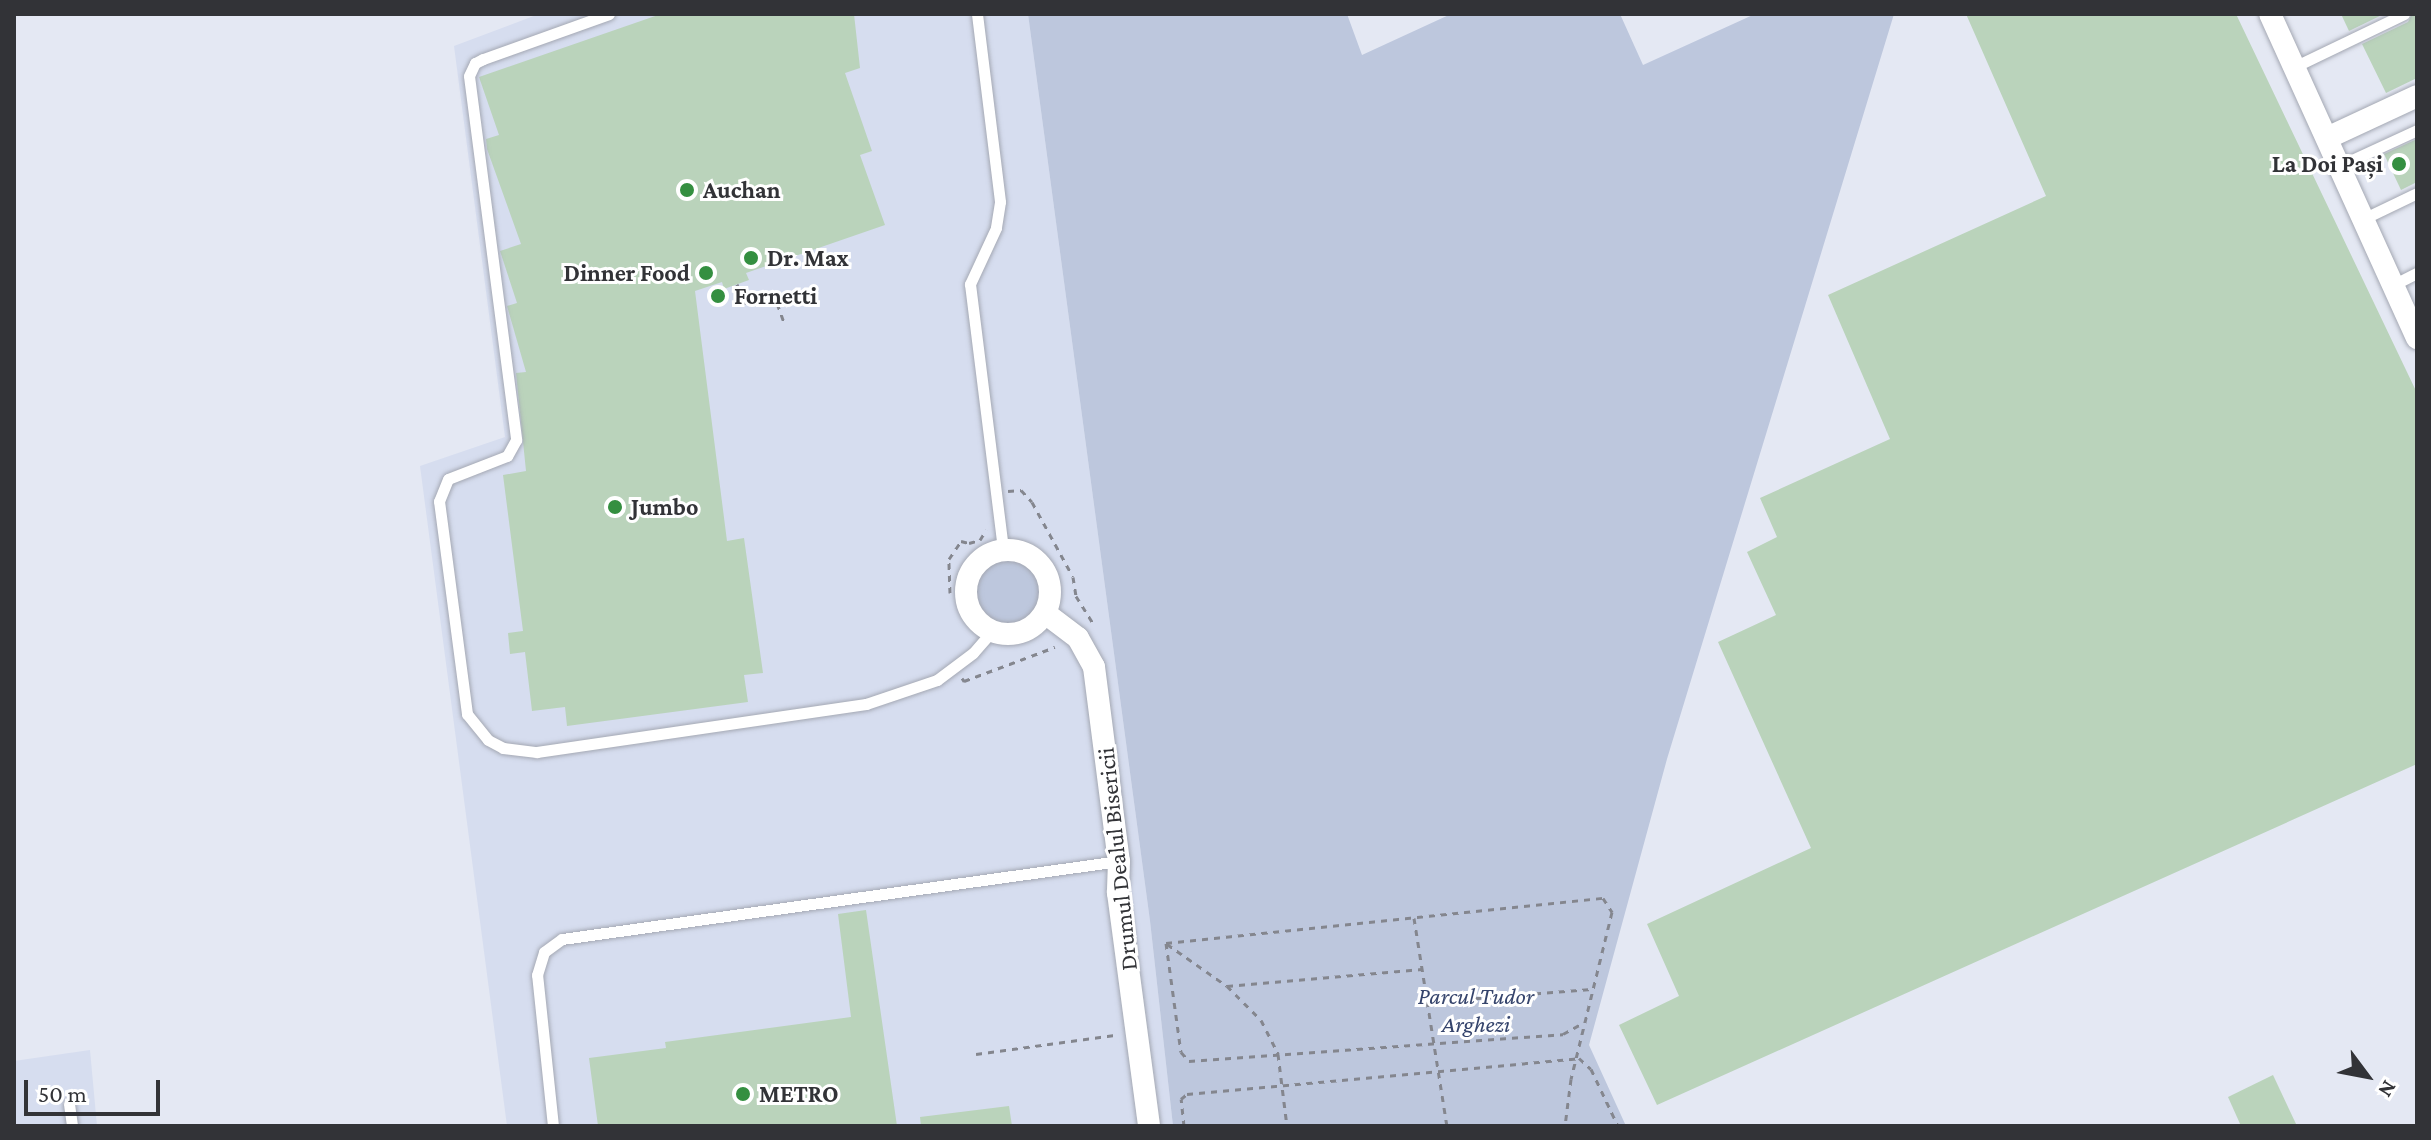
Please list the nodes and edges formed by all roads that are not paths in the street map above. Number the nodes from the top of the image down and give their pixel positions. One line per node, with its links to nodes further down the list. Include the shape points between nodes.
1 (609, 14): 17 (lane, via 483,59 469,76 516,440 507,456 448,479 439,501 467,714 482,734 503,748 537,752 866,704 928,685 955,668)
2 (977, 14): 15 (lane, via 1000,202 996,228 970,284)
3 (2270, 14): 5 (street)
4 (2404, 14): 5 (lane)
5 (2294, 67): 8 (street)
6 (2417, 96): 8 (street)
7 (2417, 130): 9 (lane)
8 (2327, 138): 9 (street)
9 (2339, 166): 11 (street)
10 (2417, 193): 11 (lane)
11 (2363, 219): 13 (street)
12 (2417, 273): 13 (lane)
13 (2393, 285): 14 (street)
14 (2417, 338)
15 (1003, 549): 16 (street, via 1026,553 1044,568 1051,590); 17 (street, via 981,559 966,583 972,615)
16 (1045, 613): 17 (street, via 1027,630); 18 (street, Drumul Dealul Bisericii, via 1078,638 1094,667)
17 (992, 631)
18 (1119, 861): 21 (lane, via 562,939 544,952 537,975); 22 (street, Drumul Dealul Bisericii, via 1118,893)
19 (69, 1104): 20 (lane)
20 (72, 1126)
21 (553, 1126)
22 (1149, 1126)

